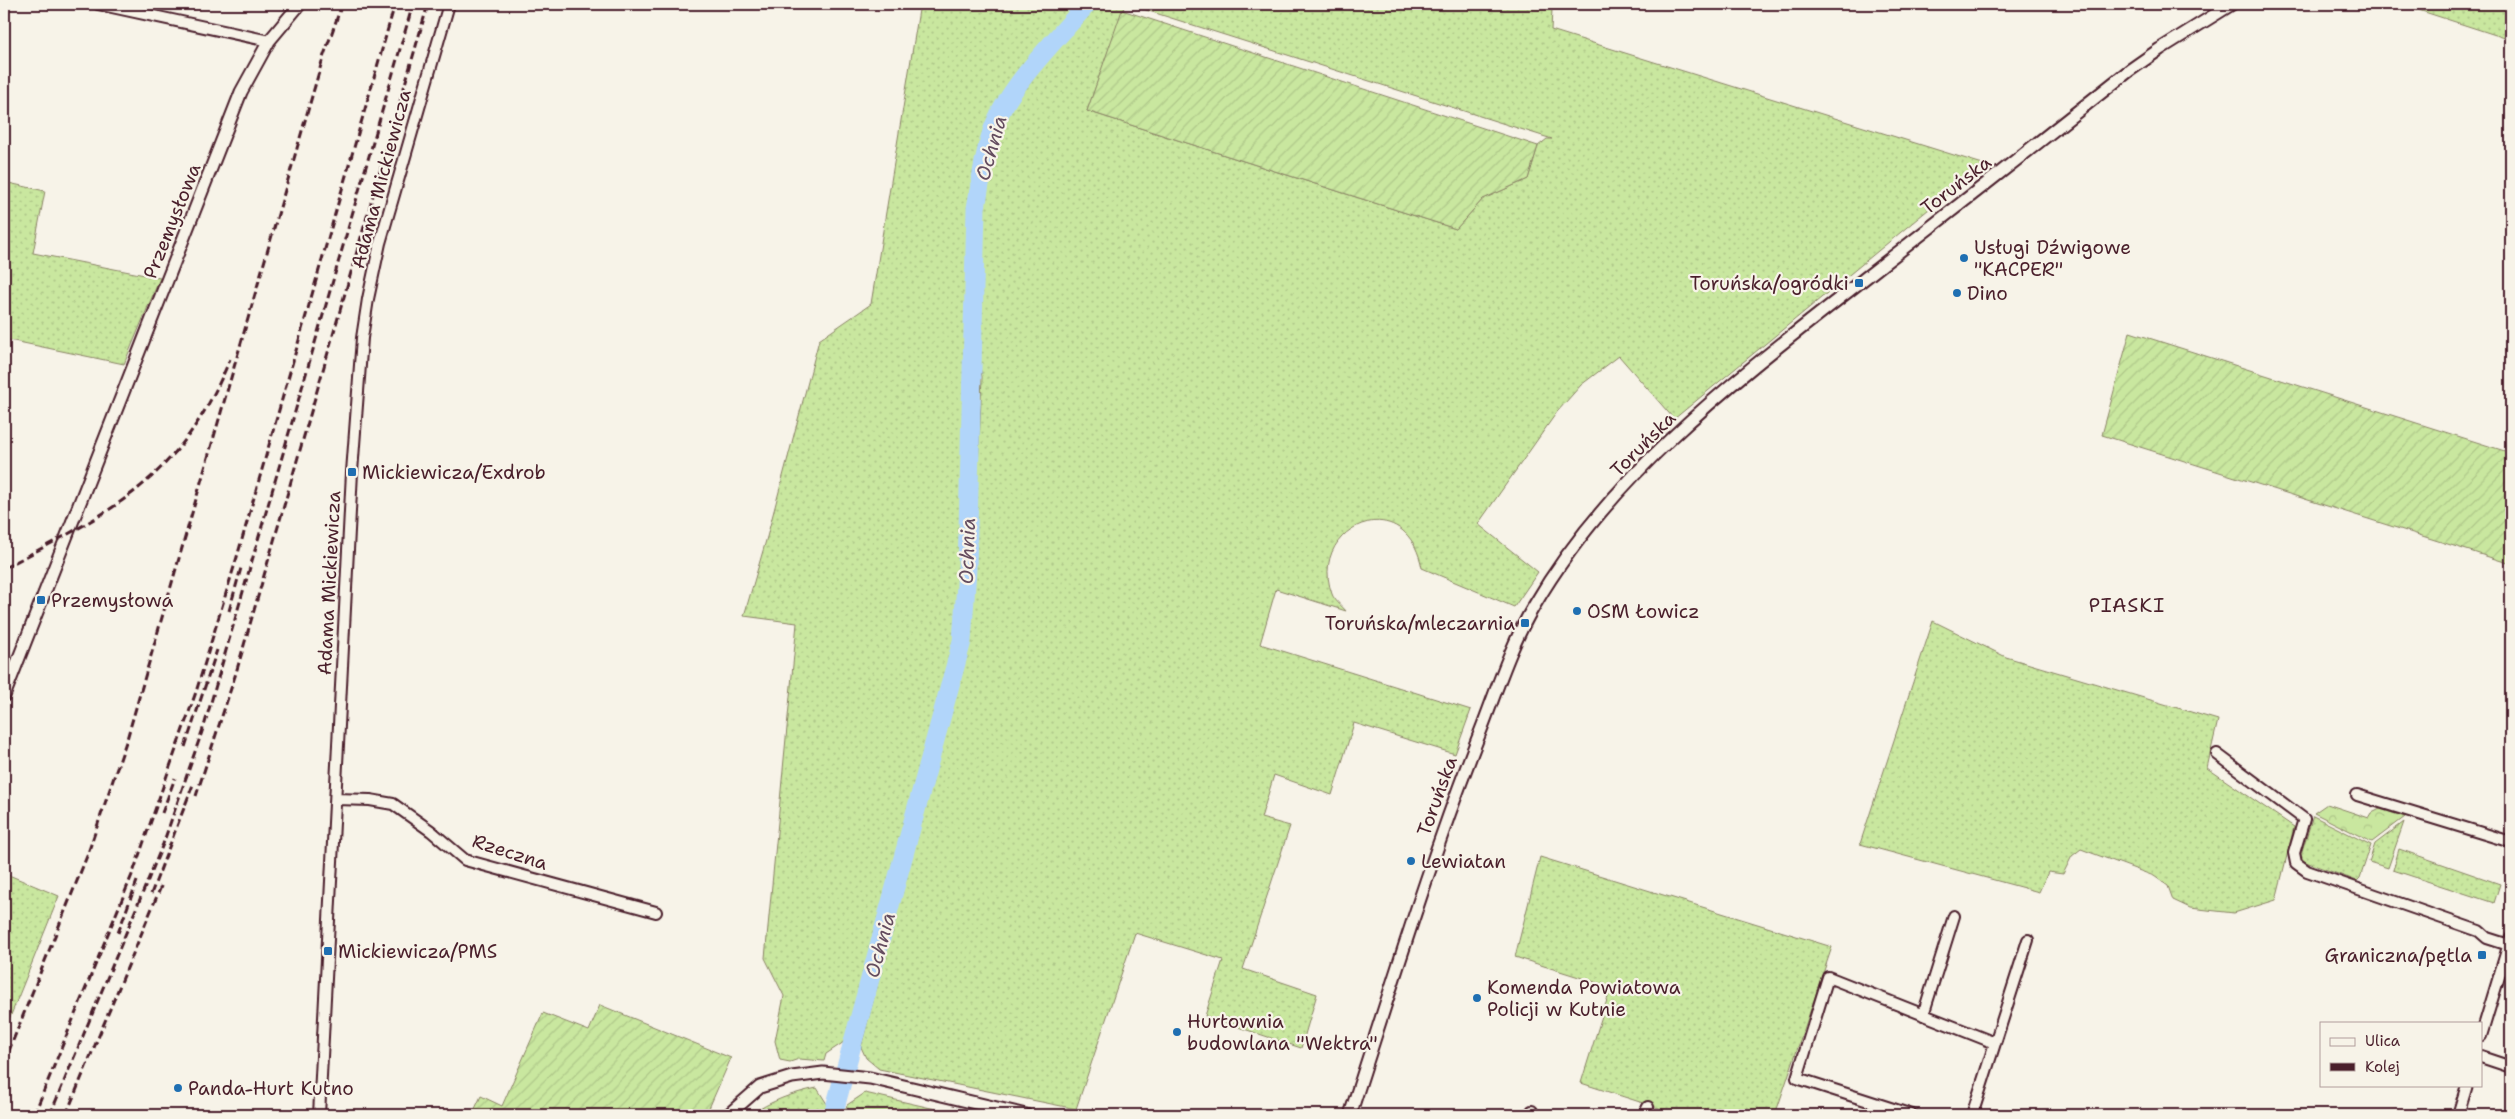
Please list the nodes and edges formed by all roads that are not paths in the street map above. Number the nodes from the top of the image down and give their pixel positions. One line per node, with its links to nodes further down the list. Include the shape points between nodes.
1 (98, 4): 5 (street)
2 (300, 4): 5 (street, Przemysłowa)
3 (449, 4): 9 (street, Adama Mickiewicza, via 380,243 362,338)
4 (2232, 4): 24 (street, Toruńska, via 2130,70 1800,329 1639,469 1569,553 1532,608 1471,755 1445,822)
5 (269, 40): 6 (street, Przemysłowa, via 241,92)
6 (4, 696)
7 (2217, 754): 14 (street, via 2304,819 2294,854 2296,863 2307,871 2479,931 2487,938)
8 (2357, 795): 10 (street)
9 (336, 800): 11 (street, Rzeczna, via 393,804 465,860); 21 (street, Adama Mickiewicza)
10 (2511, 842)
11 (656, 912)
12 (1954, 916): 15 (street)
13 (2028, 940): 17 (street)
14 (2510, 941): 16 (street)
15 (1923, 1015): 17 (street); 25 (street, via 1828,977 1797,1078)
16 (2482, 1033)
17 (1995, 1043): 26 (street)
18 (2482, 1057): 19 (street)
19 (2511, 1067)
20 (2467, 1086): 27 (street)
21 (319, 1115)
22 (728, 1115): 23 (street, via 760,1087 792,1077 823,1073 870,1078)
23 (1026, 1115)
24 (1350, 1115)
25 (1912, 1115)
26 (1972, 1115)
27 (2458, 1115)

